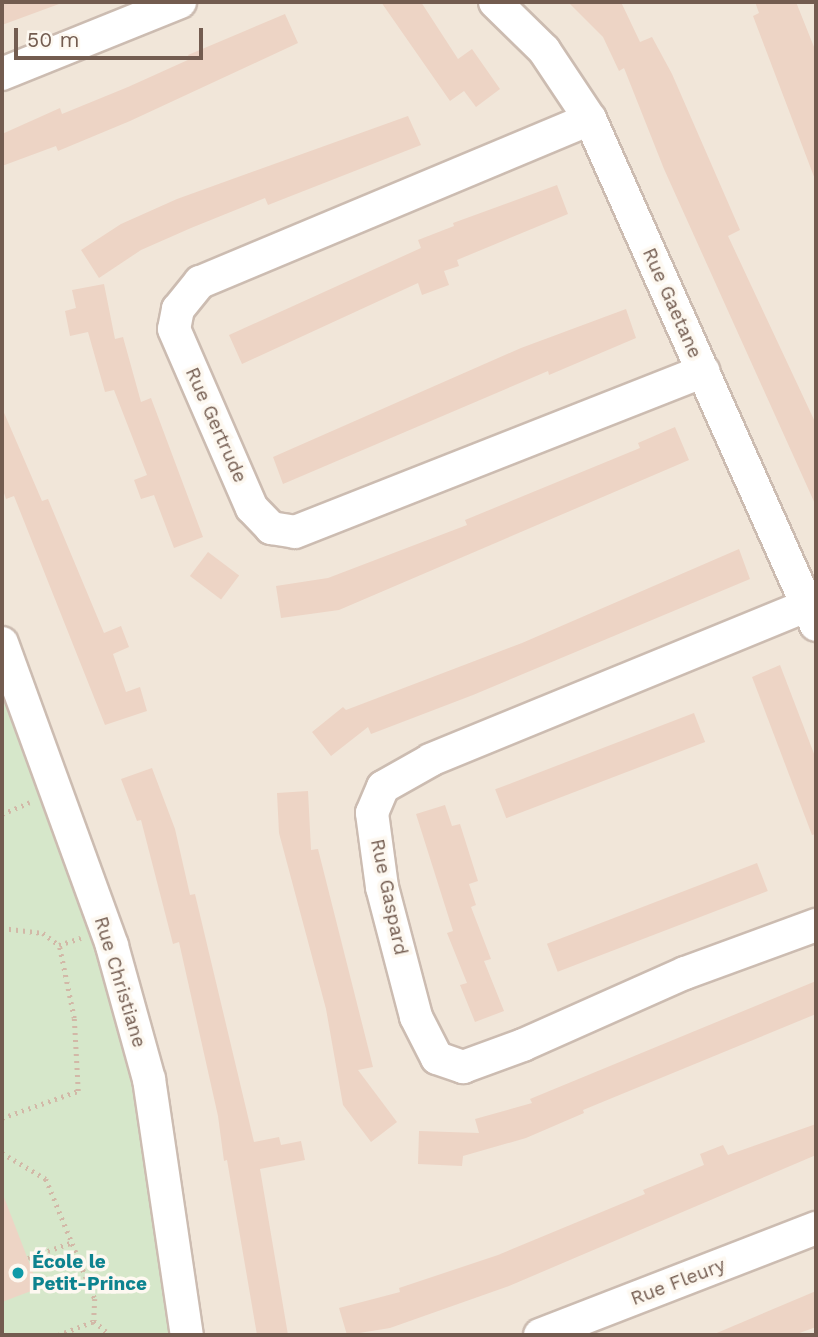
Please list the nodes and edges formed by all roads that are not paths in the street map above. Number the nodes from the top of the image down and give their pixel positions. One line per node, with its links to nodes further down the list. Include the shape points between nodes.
1 (180, 2): 3 (street)
2 (495, 2): 4 (street, Rue Gaetane, via 544,50)
3 (2, 74)
4 (590, 120): 5 (street, Rue Gaetane); 5 (street, Rue Gertrude, via 200,282 178,309 174,329 252,508 271,528 295,532)
5 (703, 371): 6 (street, Rue Gaetane)
6 (812, 615): 8 (street, Rue Gaspard, via 431,760 383,787 372,813 383,887 416,1017 437,1058 463,1067 685,973)
7 (2, 643): 10 (street, Rue Christiane, via 111,946 149,1079)
8 (816, 925)
9 (816, 1228): 11 (street, Rue Fleury)
10 (187, 1335)
11 (540, 1335)

